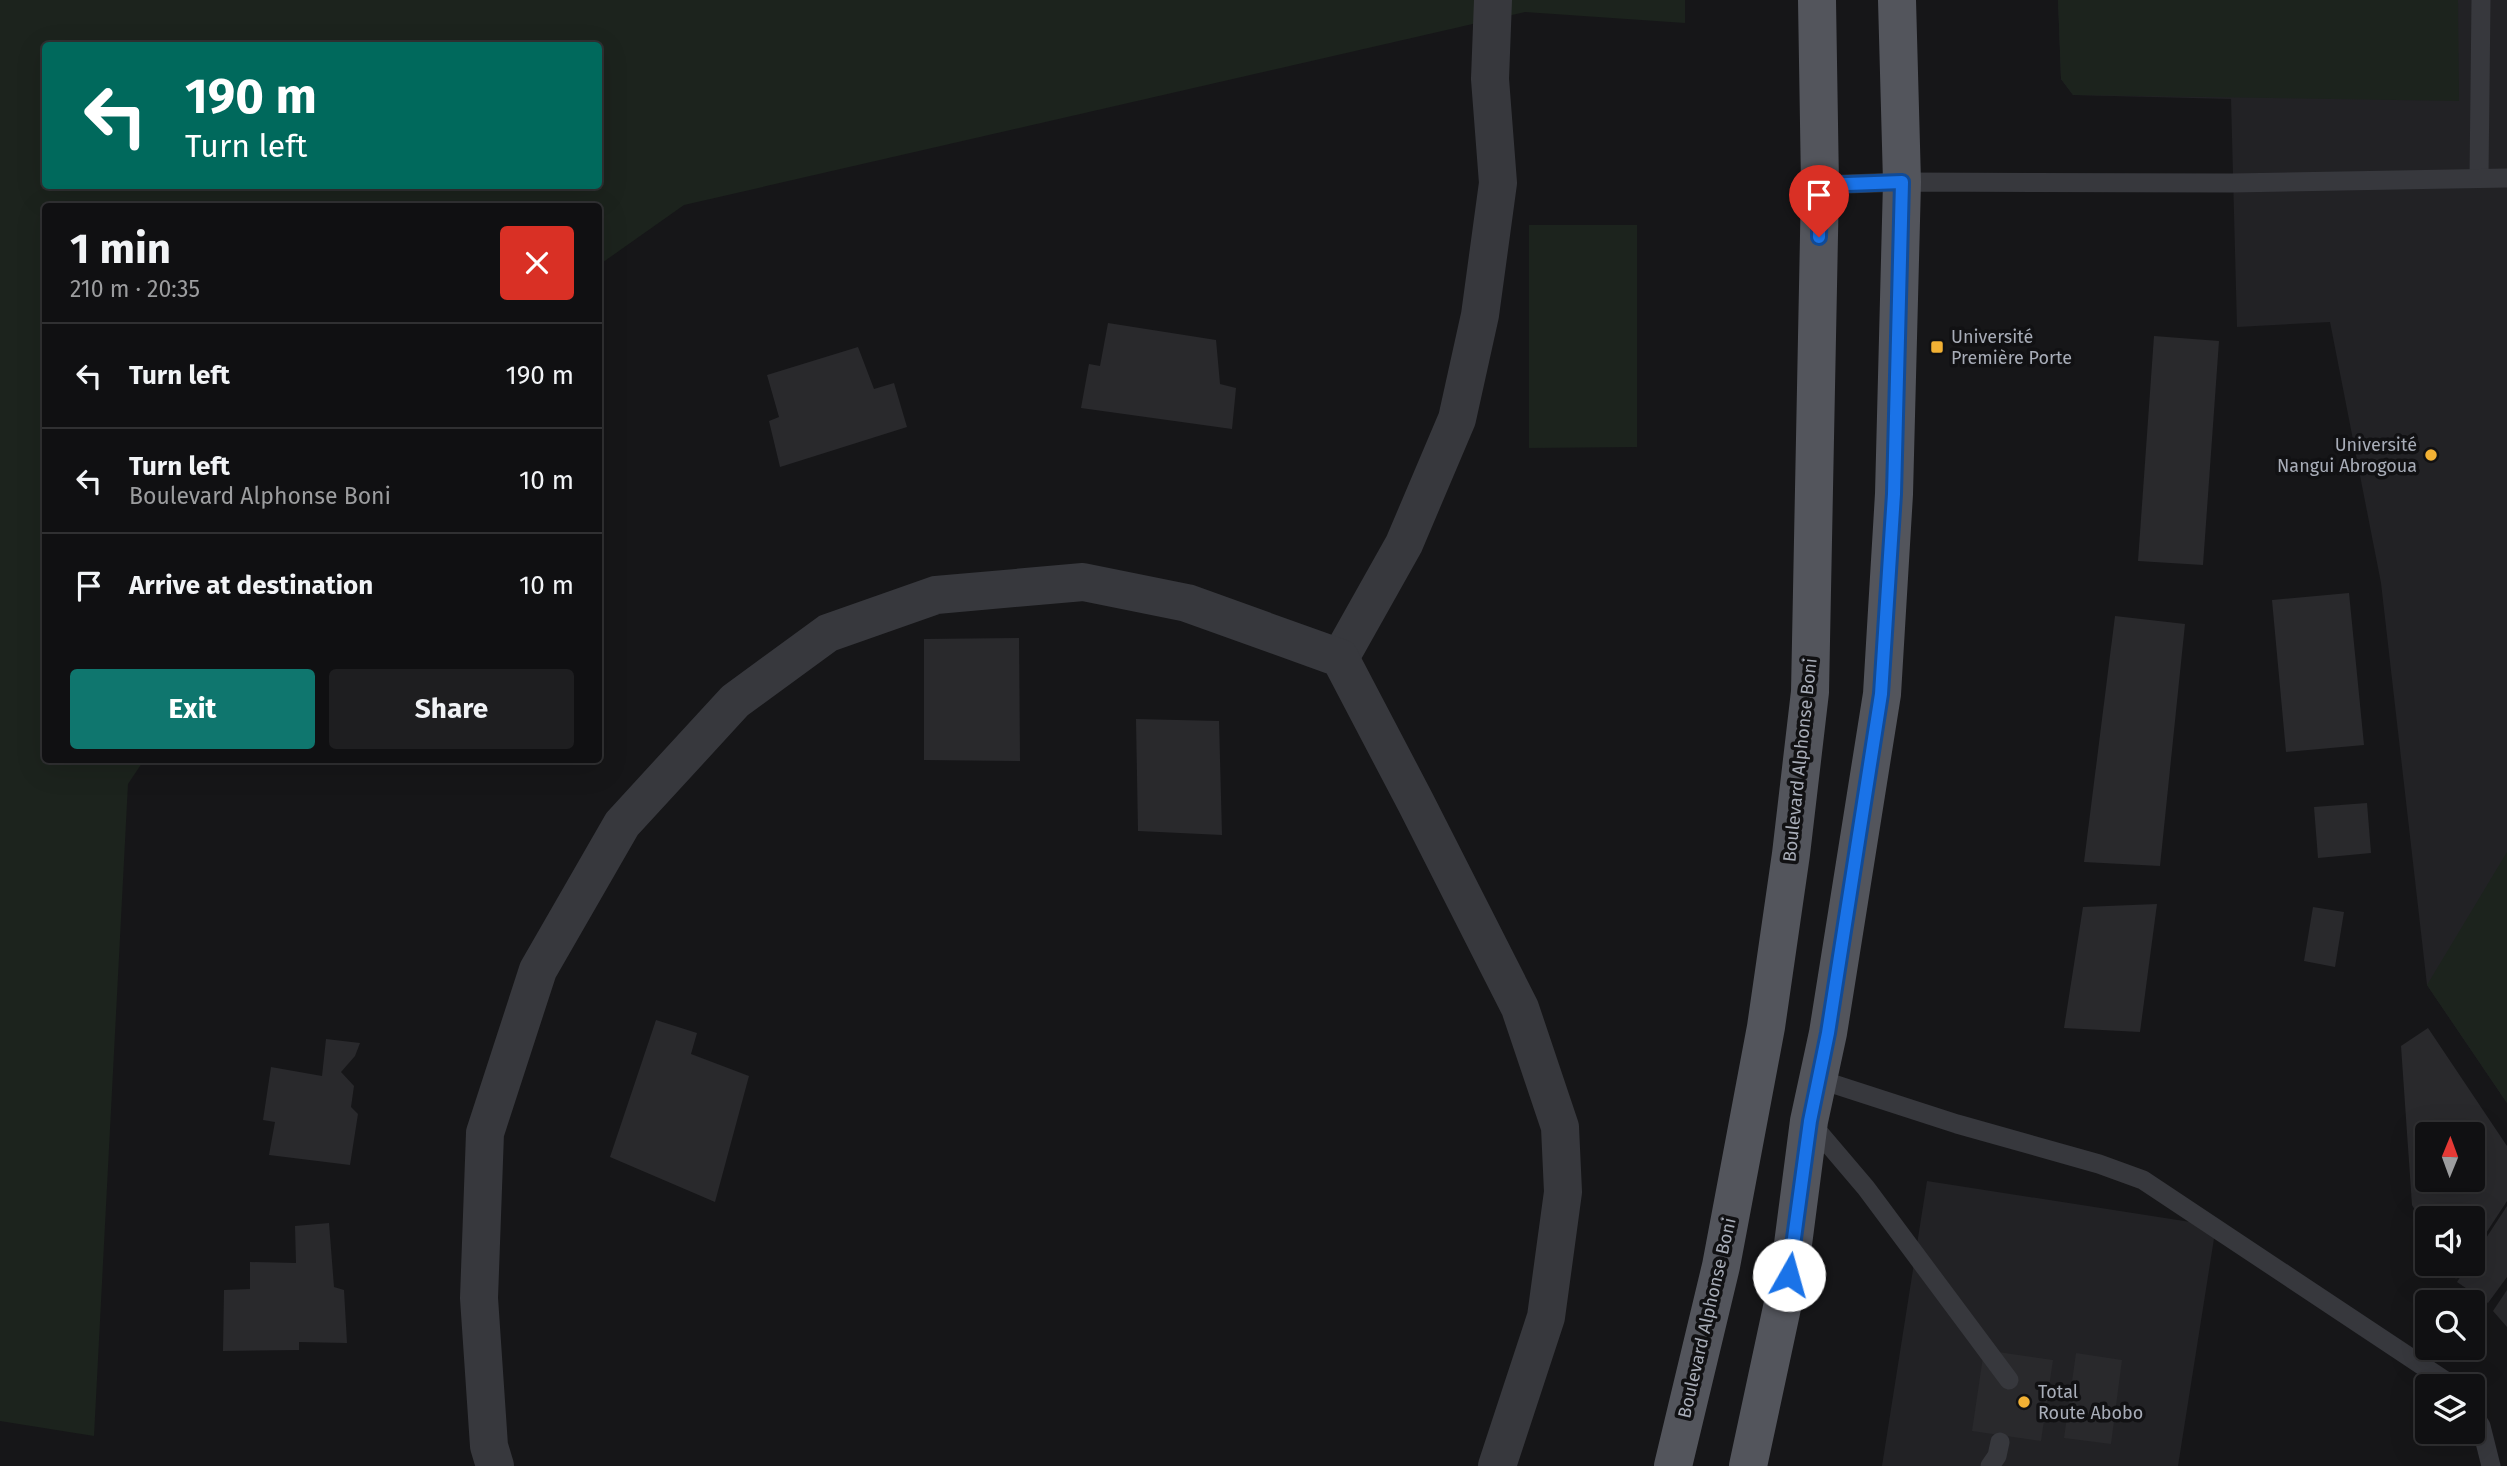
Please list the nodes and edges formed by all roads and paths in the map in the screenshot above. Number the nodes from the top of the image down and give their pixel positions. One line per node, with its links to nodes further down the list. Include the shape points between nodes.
1 (1493, 0): 9 (street, via 1490,79 1498,183 1480,315 1457,419 1404,544)
2 (1817, 0): 8 (main road, Boulevard Alphonse Boni)
3 (1897, 0): 7 (main road)
4 (2481, 0): 5 (lane)
5 (2479, 177): 6 (lane); 7 (lane, via 2232,183)
6 (2507, 178)
7 (1902, 182): 8 (lane); 10 (main road, via 1894,494 1881,694)
8 (1820, 185): 18 (main road, Boulevard Alphonse Boni, via 1810,692 1766,1027 1721,1266)
9 (1340, 658): 16 (street, via 1186,603 1083,582 936,595 828,633 735,701 622,824 538,970 485,1133 479,1298 489,1446); 17 (street, via 1520,1008 1560,1127 1563,1192 1546,1317)
10 (1818, 1079): 11 (main road); 12 (lane, via 2143,1180)
11 (1810, 1121): 13 (lane, via 1866,1188); 19 (main road, via 1789,1275)
12 (2435, 1374)
13 (2009, 1380)
14 (2000, 1442): 20 (lane)
15 (2485, 1442): 21 (lane)
16 (495, 1466)
17 (1497, 1466)
18 (1673, 1466)
19 (1748, 1466)
20 (1990, 1466)
21 (2491, 1466)

